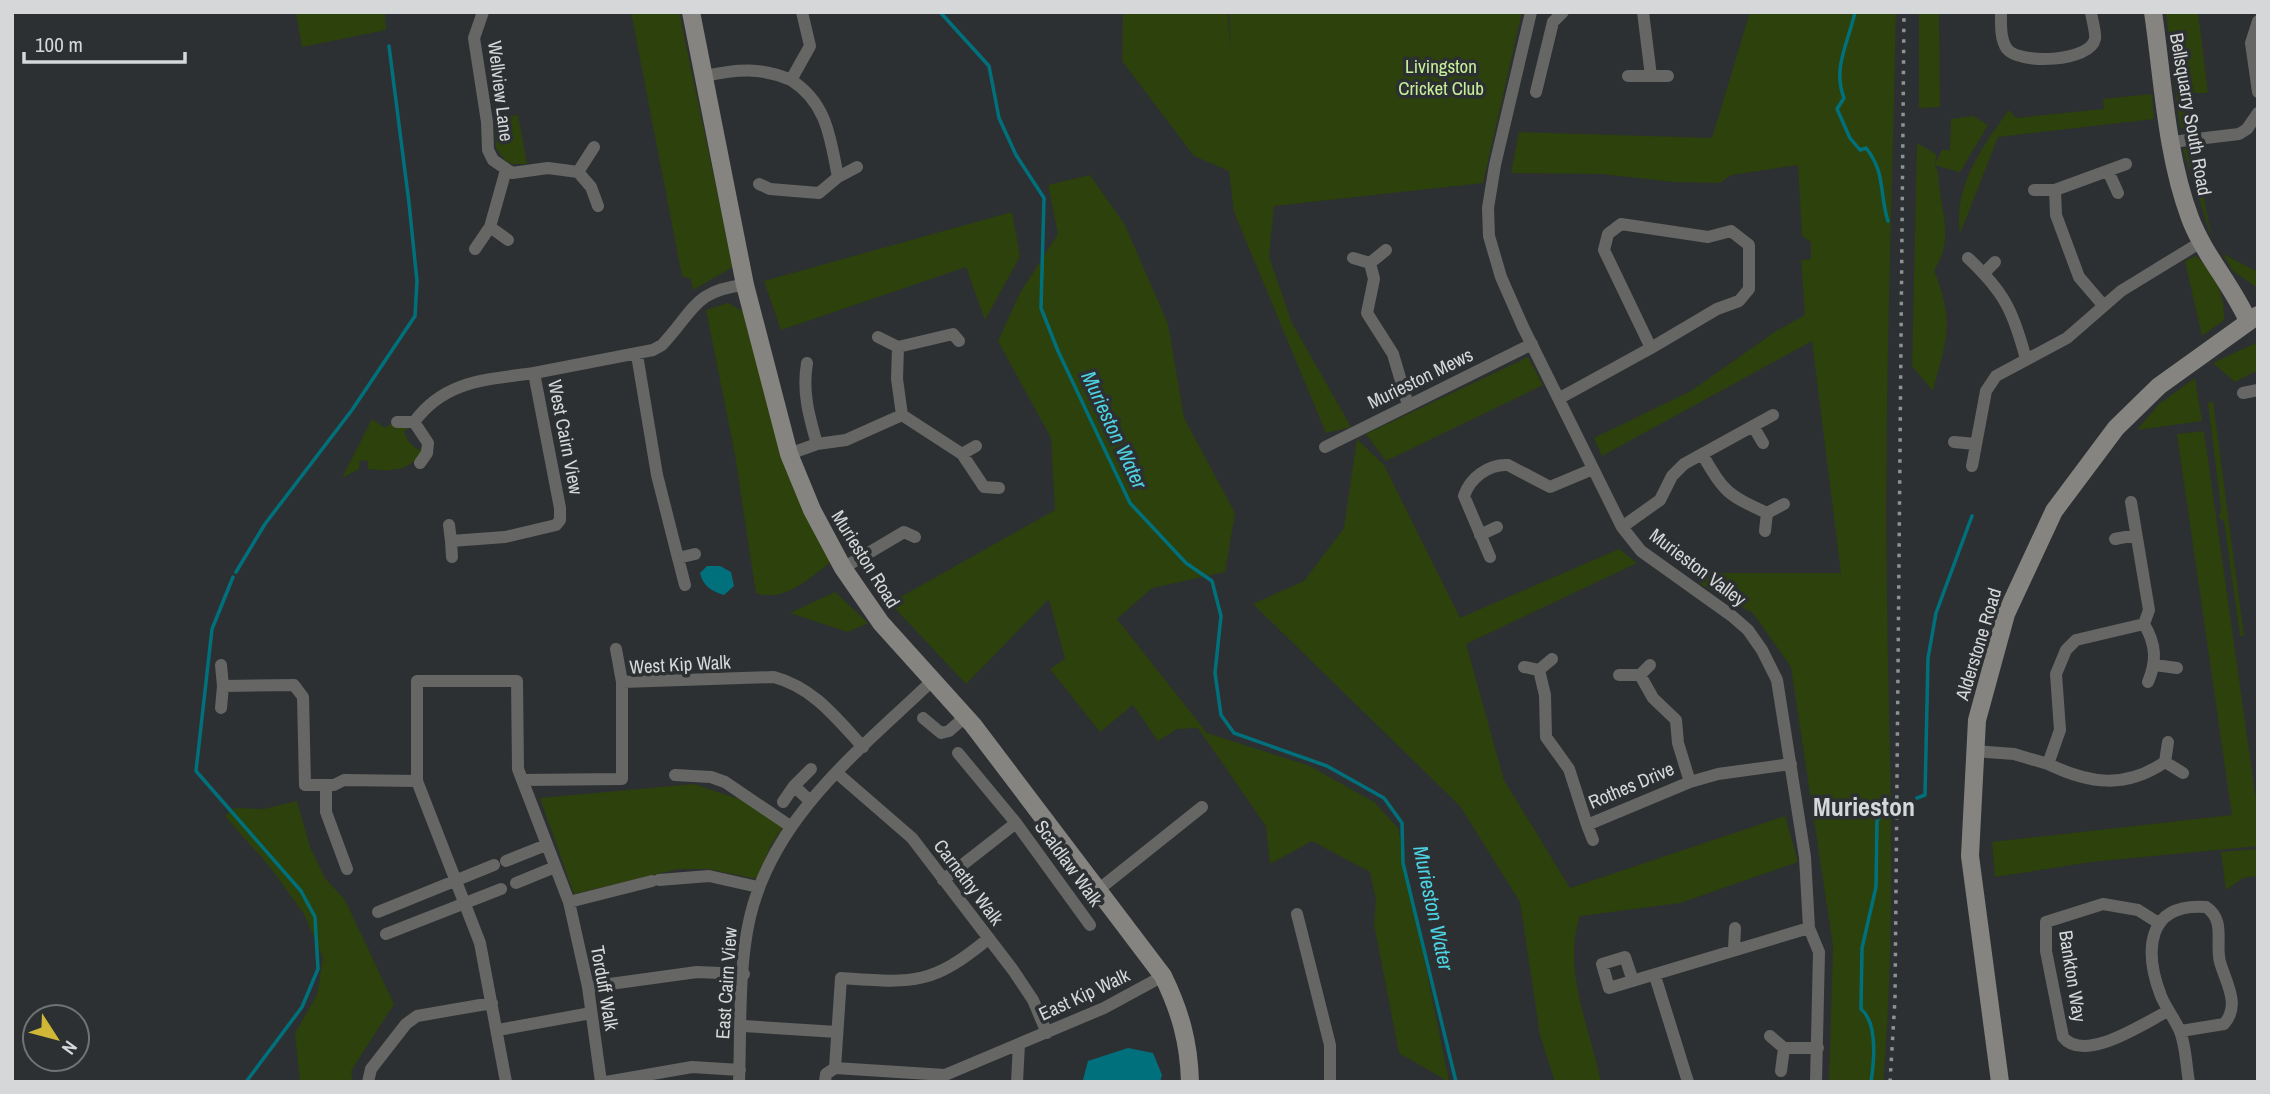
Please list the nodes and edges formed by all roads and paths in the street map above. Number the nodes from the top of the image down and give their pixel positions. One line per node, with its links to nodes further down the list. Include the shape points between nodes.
1 (483, 12): 24 (street, Wellview Lane, via 474,38 487,143 493,160)
2 (691, 12): 12 (street, Murieston Road)
3 (802, 12): 16 (street, via 810,46)
4 (1531, 12): 48 (street, Murieston Valley, via 1488,208 1493,252)
5 (1563, 12): 17 (street, via 1553,22)
6 (1643, 12): 14 (street)
7 (2001, 12): 8 (street, via 2005,46 2024,60 2089,50 2095,39)
8 (2091, 12)
9 (2153, 12): 20 (street, Bellsquarry South Road)
10 (2258, 21): 11 (street)
11 (2255, 42): 18 (street)
12 (705, 76): 16 (street, via 768,70); 43 (street, Murieston Road)
13 (1628, 76): 14 (street)
14 (1651, 76): 15 (street)
15 (1668, 76)
16 (791, 80): 27 (street, via 818,104 829,129)
17 (1536, 92)
18 (2258, 92)
19 (2257, 116): 20 (street, via 2239,134)
20 (2172, 142): 35 (street, Bellsquarry South Road, via 2181,190)
21 (594, 147): 26 (street)
22 (2126, 164): 25 (street)
23 (857, 167): 27 (street)
24 (506, 170): 26 (street, Wellview Lane, via 568,168); 33 (street, Wellview Lane)
25 (2108, 171): 30 (street); 31 (street)
26 (578, 172): 32 (street, via 591,187)
27 (838, 177): 28 (street, via 819,193)
28 (766, 190)
29 (2034, 190): 30 (street)
30 (2055, 190): 44 (street, via 2056,215 2079,277)
31 (2118, 193)
32 (597, 206)
33 (490, 227): 34 (street); 36 (street, Wellview Lane)
34 (508, 240)
35 (2201, 242): 44 (street); 45 (street, Bellsquarry South Road)
36 (475, 249)
37 (1386, 250): 40 (street)
38 (1353, 258): 40 (street)
39 (1968, 258): 42 (street)
40 (1370, 262): 58 (street, via 1374,279 1367,313 1394,354)
41 (1996, 262): 42 (street)
42 (1984, 274): 52 (street, via 2014,315)
43 (745, 285): 51 (street, West Cairn View, via 705,294 662,345); 70 (street, Murieston Road)
44 (2103, 305): 52 (street, via 2067,338)
45 (2254, 316): 115 (street, Alderstone Road, via 2136,407 2054,511 2006,614 1986,681)
46 (954, 334): 49 (street)
47 (878, 337): 49 (street)
48 (1532, 344): 57 (street, Murieston Valley); 58 (street, Murieston Mews)
49 (898, 347): 59 (street)
50 (1651, 348): 50 (street, via 1604,250 1608,234 1621,224 1707,237 1731,231 1738,234 1749,245 1749,289 1739,301); 57 (street)
51 (636, 355): 54 (street, West Cairn View); 92 (street, via 652,450)
52 (2026, 359): 67 (street, via 1996,376 1986,391)
53 (807, 363): 66 (street, via 798,377)
54 (534, 373): 62 (street, West Cairn View, via 452,388 429,402); 88 (street, West Cairn View, via 560,520 550,528 505,537)
55 (2258, 390): 56 (street)
56 (2243, 393)
57 (1560, 398): 75 (street, Murieston Valley)
58 (1408, 405): 69 (street, Murieston Mews)
59 (902, 415): 66 (street, via 846,440); 71 (street)
60 (1773, 415): 63 (street)
61 (397, 422): 62 (street)
62 (414, 422): 73 (street, via 428,443)
63 (1753, 426): 65 (street); 72 (street)
64 (1954, 442): 67 (street)
65 (1763, 443)
66 (817, 444): 70 (street)
67 (1975, 444): 74 (street)
68 (976, 446): 71 (street)
69 (1325, 447)
70 (789, 454): 93 (street, Murieston Road)
71 (962, 454): 76 (street, via 983,491)
72 (1702, 454): 79 (street, via 1725,492); 82 (street, via 1672,476 1660,500)
73 (420, 463)
74 (1972, 466)
75 (1594, 468): 82 (street, Murieston Valley); 85 (street, via 1550,487 1508,465 1479,474 1469,482 1464,496)
76 (999, 488)
77 (2131, 502): 86 (street)
78 (1784, 504): 79 (street)
79 (1767, 513): 84 (street)
80 (449, 525): 88 (street)
81 (1497, 527): 85 (street)
82 (1622, 527): 118 (street, Murieston Valley, via 1664,570 1732,616 1762,650 1777,680)
83 (908, 530): 93 (street)
84 (1765, 531)
85 (1480, 535): 90 (street)
86 (2136, 536): 87 (street); 95 (street, via 2149,610)
87 (2115, 539)
88 (451, 541): 91 (street)
89 (695, 554): 92 (street)
90 (1490, 556)
91 (452, 557)
92 (678, 558): 94 (street)
93 (843, 568): 106 (street, Murieston Road, via 881,623)
94 (685, 584)
95 (2144, 624): 100 (street, via 2151,636); 119 (street, via 2076,639 2066,650 2056,674 2060,730)
96 (616, 649): 107 (street)
97 (1552, 659): 103 (street)
98 (1650, 664): 105 (street)
99 (221, 665): 109 (street)
100 (2155, 666): 102 (street); 108 (street)
101 (1524, 667): 103 (street)
102 (2177, 668)
103 (1539, 670): 133 (street, Rothes Drive, via 1546,737 1569,769)
104 (1619, 675): 105 (street)
105 (1640, 675): 126 (street, Rothes Drive, via 1653,698 1676,720)
106 (933, 680): 111 (street, Murieston Road); 114 (street, East Cairn View)
107 (622, 682): 114 (street, West Kip Walk, via 774,677 796,683 816,697); 124 (street, West Kip Walk, via 622,779)
108 (2148, 682)
109 (223, 686): 110 (street); 127 (street, via 294,685 301,690 305,785)
110 (221, 708)
111 (965, 716): 112 (street, via 949,732 941,733); 144 (street, Murieston Road)
112 (923, 718)
113 (2168, 742): 117 (street)
114 (863, 747): 121 (street, East Cairn View)
115 (1973, 751): 119 (street, via 2014,754); 185 (street, Alderstone Road, via 1970,856)
116 (958, 752): 132 (street, Scaldlaw Walk)
117 (2165, 762): 119 (street, via 2133,779 2111,783 2091,781); 122 (street)
118 (1791, 764): 126 (street, Rothes Drive); 152 (street, Murieston Valley, via 1805,857)
119 (2048, 764)
120 (811, 769): 128 (street)
121 (838, 773): 130 (street, East Cairn View); 139 (street, Carnethy Walk, via 912,838)
122 (2183, 773)
123 (675, 775): 134 (street, via 724,782)
124 (522, 780): 125 (street, Torduff Walk, via 517,681 417,681); 136 (street, Torduff Walk)
125 (416, 781): 127 (street, via 344,780); 140 (street)
126 (1690, 782): 133 (street, Rothes Drive)
127 (326, 785): 138 (street, via 326,812)
128 (794, 786): 129 (street); 130 (street)
129 (783, 802)
130 (810, 802): 134 (street, East Cairn View)
131 (1193, 809): 144 (street)
132 (1016, 823): 139 (street, Scaldlaw Walk); 150 (street, Scaldlaw Walk)
133 (1587, 825): 135 (street, Rothes Drive)
134 (790, 826): 142 (street, East Cairn View)
135 (1593, 839)
136 (546, 845): 137 (street, Torduff Walk); 140 (street)
137 (555, 867): 141 (street); 145 (street, Torduff Walk)
138 (347, 869)
139 (943, 880): 154 (street, Carnethy Walk)
140 (454, 881): 146 (street); 147 (street)
141 (516, 883)
142 (758, 887): 145 (street, via 709,876 656,881); 156 (street, East Cairn View)
143 (501, 889): 146 (street)
144 (1098, 890): 158 (street, Murieston Road)
145 (569, 902): 160 (street, Torduff Walk)
146 (463, 904): 153 (street); 161 (street, via 480,943)
147 (379, 912)
148 (2157, 922): 162 (street, via 2153,965); 162 (street, Bankton Way, via 2137,910 2103,904 2046,922 2046,951 2063,1037 2075,1047 2093,1047); 166 (street, via 2170,912 2194,906 2206,907 2218,920 2220,961 2232,998 2231,1013 2224,1024)
149 (1295, 924): 182 (street, via 1330,1045)
150 (1090, 925)
151 (1735, 928): 155 (street)
152 (1808, 928): 155 (street); 172 (street, Murieston Valley, via 1819,952)
153 (386, 934)
154 (988, 940): 167 (street, via 938,975 910,981 841,978); 168 (street, Carnethy Walk, via 1034,1000)
155 (1734, 950): 157 (street)
156 (744, 974): 160 (street, via 697,972); 164 (street, East Cairn View)
157 (1655, 975): 159 (street); 183 (street)
158 (1163, 976): 168 (street, East Kip Walk); 181 (street, Murieston Road, via 1181,1013)
159 (1633, 981)
160 (588, 987): 163 (street, Torduff Walk)
161 (492, 1003): 165 (street); 176 (street, via 417,1016 371,1069)
162 (2168, 1011): 166 (street)
163 (591, 1013): 165 (street); 178 (street, Torduff Walk)
164 (743, 1026): 167 (street); 175 (street, East Cairn View)
165 (498, 1030): 177 (street)
166 (2180, 1031): 186 (street)
167 (837, 1032): 173 (street)
168 (1047, 1033): 170 (street, East Kip Walk)
169 (1770, 1036): 171 (street)
170 (1019, 1044): 173 (street, East Kip Walk, via 945,1075); 180 (street)
171 (1784, 1048): 172 (street); 174 (street)
172 (1818, 1048): 184 (street, Murieston Valley)
173 (835, 1068): 179 (street, via 826,1074)
174 (1781, 1071)
175 (740, 1076): 178 (street, Torduff Walk, via 692,1067)
176 (368, 1082)
177 (506, 1082)
178 (603, 1082)
179 (825, 1082)
180 (1017, 1082)
181 (1190, 1082)
182 (1330, 1082)
183 (1688, 1082)
184 (1816, 1082)
185 (2000, 1082)
186 (2189, 1082)

